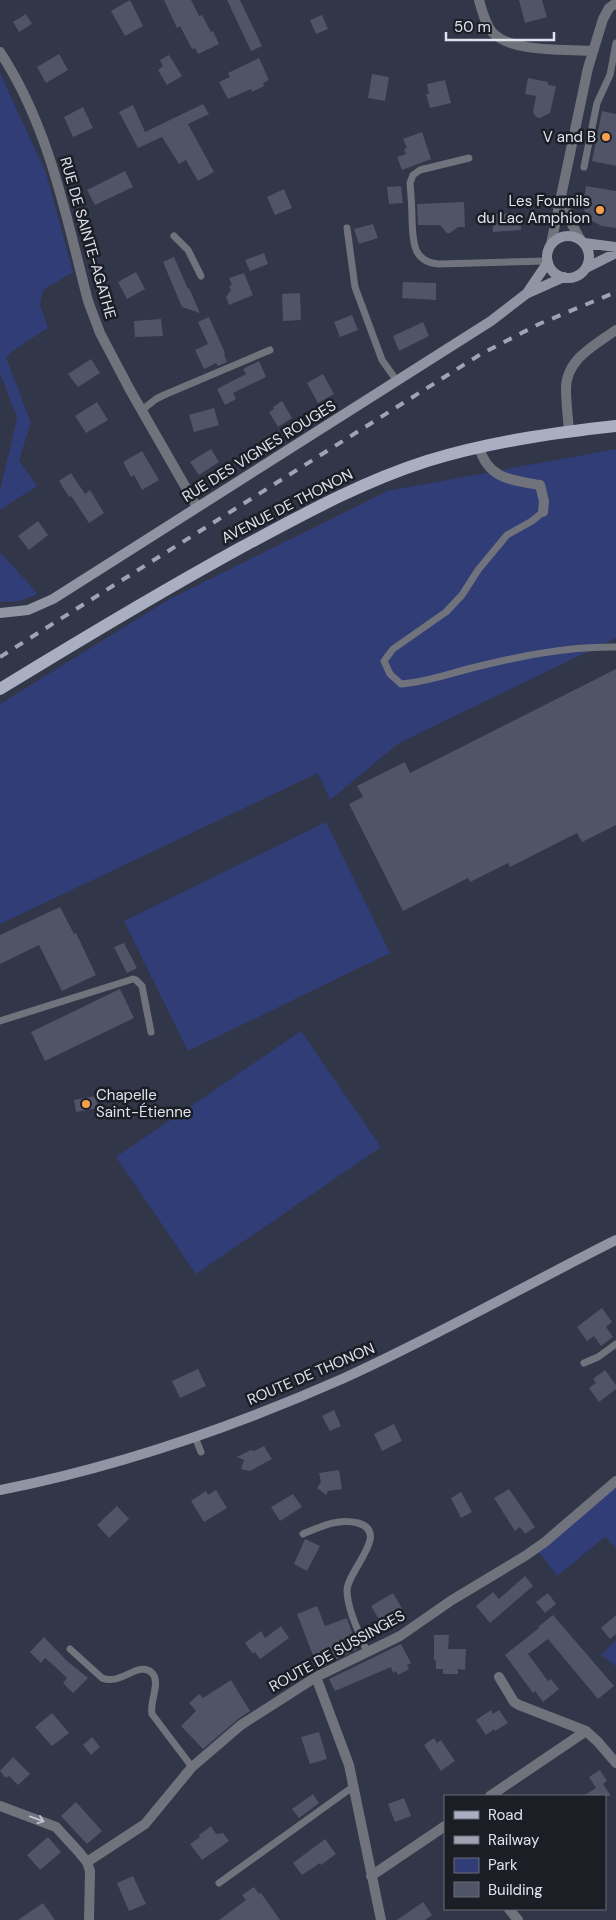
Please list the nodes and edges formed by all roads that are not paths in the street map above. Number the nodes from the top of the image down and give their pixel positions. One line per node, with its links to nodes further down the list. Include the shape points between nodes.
1 (479, 0): 4 (street, via 489,28 509,44)
2 (614, 2): 4 (street, via 603,18)
3 (616, 43): 7 (lane, via 610,75 597,103)
4 (593, 51): 8 (street)
5 (0, 52): 23 (street, RUE DE SAINTE-AGATHE, via 22,90 51,162 94,320)
6 (469, 158): 15 (lane, via 420,170 413,175 410,183 412,231 417,252 426,261 439,264)
7 (584, 167)
8 (562, 195): 11 (street, via 568,216); 12 (street)
9 (347, 228): 22 (lane, via 355,287 382,360)
10 (174, 236): 17 (lane, via 188,250)
11 (582, 241): 12 (street, via 562,236); 13 (street); 16 (street, via 589,253)
12 (551, 244): 15 (street)
13 (616, 247)
14 (616, 253): 16 (street)
15 (547, 262): 18 (street); 19 (street, RUE DES VIGNES ROUGES)
16 (586, 268): 18 (street, via 577,276)
17 (201, 276)
18 (564, 278): 19 (street, RUE DES VIGNES ROUGES)
19 (526, 294): 22 (street, RUE DES VIGNES ROUGES, via 491,322)
20 (616, 330): 25 (street, via 578,358 570,370 566,389)
21 (270, 350): 23 (lane, via 164,395)
22 (397, 381): 27 (street, RUE DES VIGNES ROUGES)
23 (142, 410): 27 (street, RUE DE SAINTE-AGATHE)
24 (616, 426): 25 (main road, AVENUE DE THONON)
25 (569, 431): 26 (main road, AVENUE DE THONON)
26 (479, 447): 28 (street, via 485,462 496,474 540,485); 31 (main road, AVENUE DE THONON, via 403,469 330,500 164,590)
27 (197, 507): 29 (street, RUE DES VIGNES ROUGES, via 45,604 18,612)
28 (543, 512): 30 (lane, via 507,535 478,570 462,596 446,612 393,649 384,661 390,674 401,684 420,682 516,659 572,649)
29 (0, 613)
30 (616, 647)
31 (0, 689)
32 (0, 1021): 33 (lane, via 133,979 142,986)
33 (151, 1032)
34 (616, 1240): 37 (street, ROUTE DE THONON, via 343,1378)
35 (616, 1344): 36 (lane, via 598,1357)
36 (584, 1362)
37 (195, 1437): 38 (lane); 40 (street, ROUTE DE THONON)
38 (201, 1452)
39 (616, 1481): 43 (street, ROUTE DE SUSSINGES, via 536,1548 400,1636)
40 (0, 1490)
41 (303, 1534): 43 (lane, via 342,1521 357,1523 370,1531 371,1542 350,1578 347,1592)
42 (70, 1649): 48 (lane, via 107,1680 117,1680 140,1669 152,1673 156,1681 152,1714)
43 (367, 1652): 44 (street, ROUTE DE SUSSINGES)
44 (316, 1677): 48 (street, ROUTE DE SUSSINGES, via 241,1725); 49 (street)
45 (499, 1677): 46 (street, via 514,1702 525,1709)
46 (586, 1731): 47 (street); 50 (street)
47 (616, 1763)
48 (192, 1767): 53 (street, ROUTE DE SUSSINGES, via 145,1824)
49 (354, 1786): 54 (street); 55 (lane)
50 (491, 1795)
51 (0, 1806): 53 (street, one-way to 53, via 56,1827)
52 (444, 1827): 54 (street)
53 (87, 1862): 57 (street, via 90,1869)
54 (371, 1876): 58 (street)
55 (219, 1883)
56 (510, 1910): 59 (street)
57 (89, 1920)
58 (381, 1920)
59 (518, 1920)

